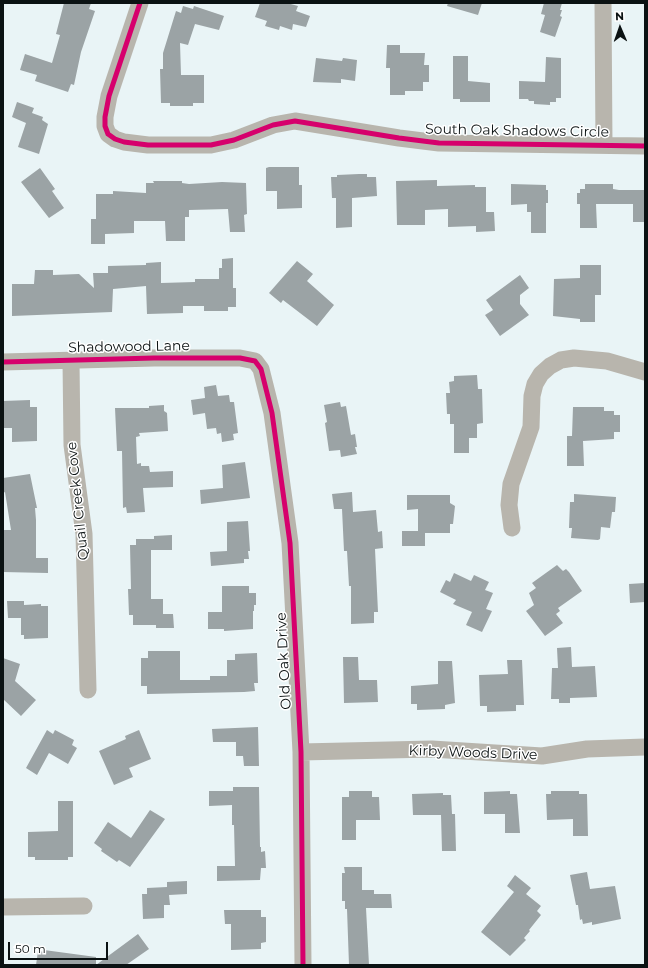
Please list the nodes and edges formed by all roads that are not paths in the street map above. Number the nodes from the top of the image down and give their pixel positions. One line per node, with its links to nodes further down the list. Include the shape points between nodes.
1 (140, 3): 3 (street, South Oak Shadows Circle, via 109,96 105,126 108,134 115,139 136,144 211,145 234,140 272,125 295,121 439,143)
2 (603, 3): 3 (street)
3 (604, 145): 4 (street, South Oak Shadows Circle)
4 (645, 146)
5 (71, 361): 6 (street, Shadowood Lane, via 225,357); 7 (street, Shadowood Lane); 10 (street, Quail Creek Cove, via 72,445 84,534)
6 (255, 361): 12 (street, Old Oak Drive, via 265,378 272,413 290,543)
7 (3, 362)
8 (645, 372): 9 (street, via 607,361 574,358 561,360 541,374 535,384 529,432 512,484 509,505)
9 (512, 528)
10 (88, 690)
11 (645, 748): 12 (street, Kirby Woods Drive, via 587,749 542,756 432,749)
12 (301, 752): 15 (street, Old Oak Drive)
13 (84, 906): 14 (street)
14 (3, 907)
15 (303, 965)

